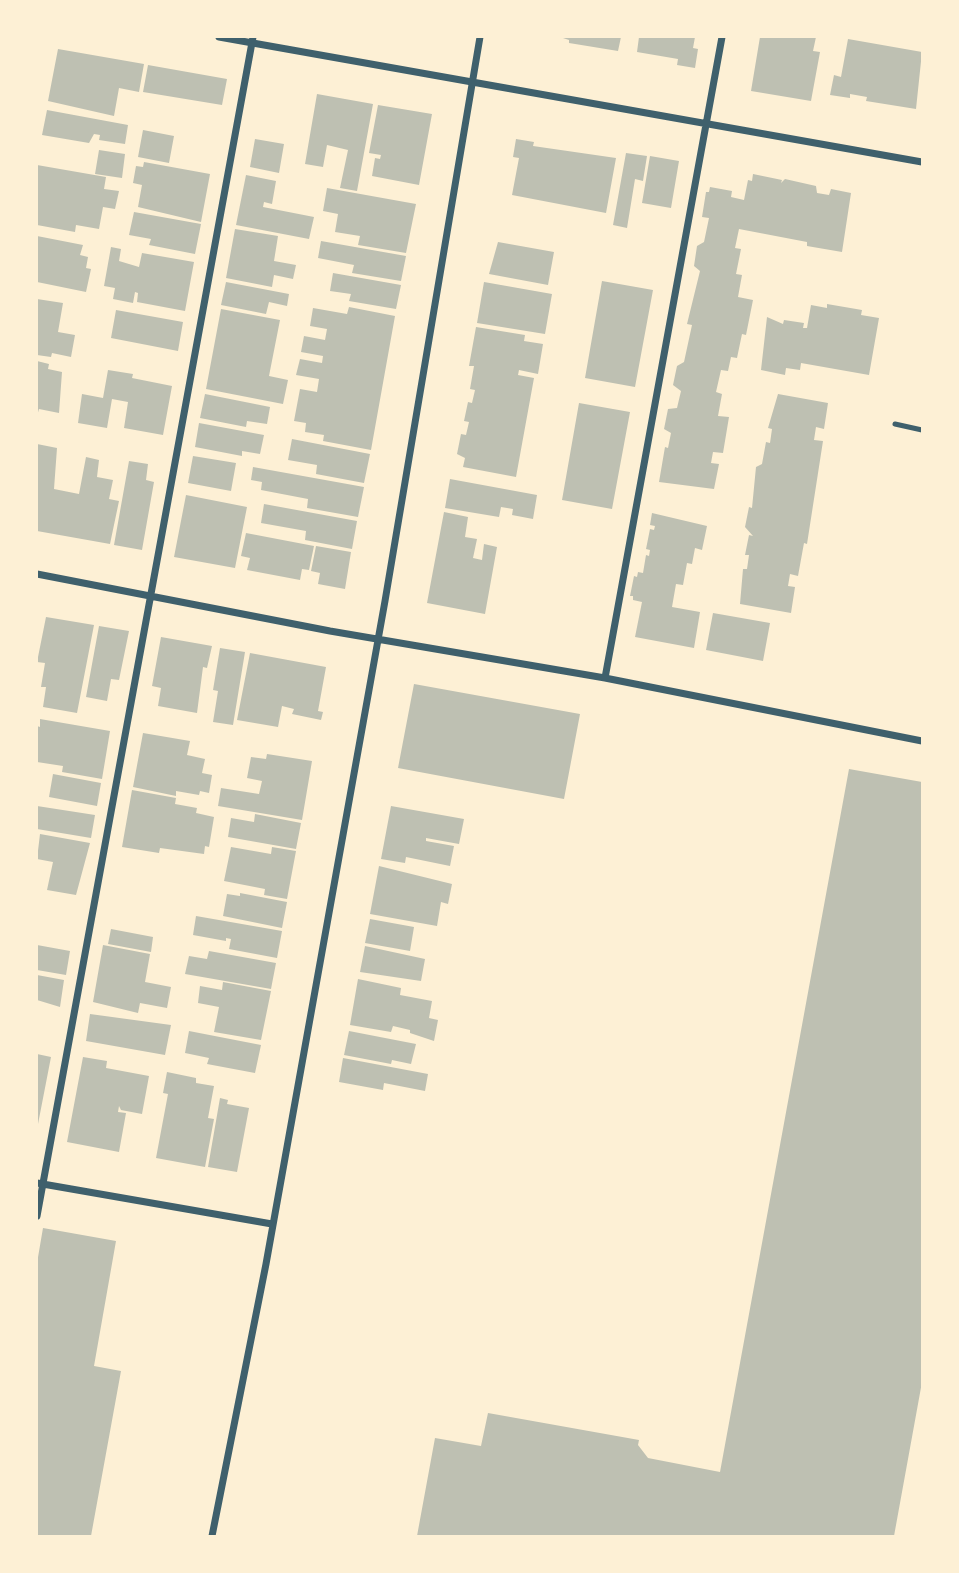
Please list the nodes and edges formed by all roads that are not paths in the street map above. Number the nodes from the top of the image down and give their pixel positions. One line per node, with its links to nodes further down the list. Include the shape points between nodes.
1 (219, 37): 4 (street)
2 (480, 37): 5 (street)
3 (722, 37): 6 (street)
4 (252, 40): 5 (street); 11 (street)
5 (472, 80): 6 (street); 12 (street)
6 (705, 122): 7 (street); 13 (street)
7 (922, 162)
8 (895, 424): 9 (lane)
9 (922, 430)
10 (37, 574): 11 (street)
11 (151, 595): 12 (street); 15 (street)
12 (377, 639): 13 (street); 17 (street)
13 (605, 678): 14 (street)
14 (922, 741)
15 (40, 1183): 16 (street); 17 (street)
16 (37, 1216)
17 (272, 1224): 18 (street)
18 (212, 1536)

